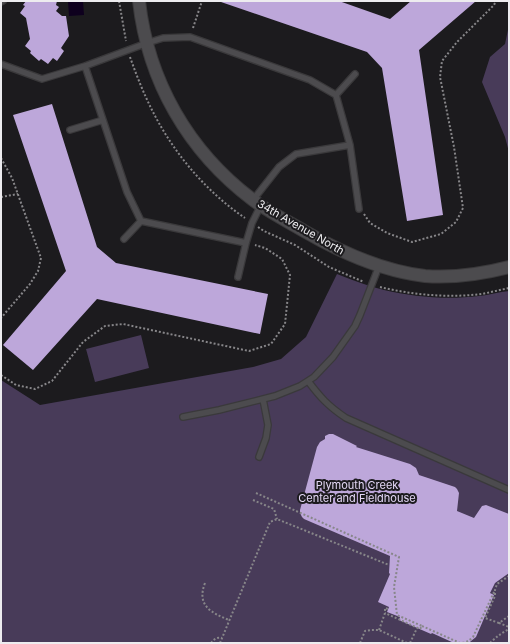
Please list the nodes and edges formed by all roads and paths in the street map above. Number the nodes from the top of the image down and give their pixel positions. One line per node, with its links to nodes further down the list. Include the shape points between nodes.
1 (139, 1): 5 (street, 34th Avenue North)
2 (202, 1): 4 (path)
3 (496, 1): 17 (path, via 442,61 440,76 463,208 456,222 442,234 412,242 387,234 370,223)
4 (190, 37): 5 (lane, via 163,38); 9 (lane, via 310,80)
5 (147, 43): 7 (lane); 16 (street, 34th Avenue North, via 166,96 193,140 210,161)
6 (1, 64): 7 (lane, via 42,79)
7 (85, 66): 10 (lane)
8 (355, 74): 9 (lane)
9 (336, 95): 12 (lane)
10 (103, 120): 11 (lane); 18 (lane, via 127,192)
11 (70, 130)
12 (350, 145): 16 (lane, via 296,154 279,167); 17 (lane)
13 (1, 158): 14 (path)
14 (18, 194): 15 (path); 26 (path, via 41,258 38,271 30,284)
15 (1, 197)
16 (257, 203): 20 (lane); 21 (street, 34th Avenue North, via 344,253)
17 (359, 209)
18 (141, 221): 19 (lane); 20 (lane)
19 (124, 239)
20 (246, 243): 23 (lane); 27 (path, via 265,248 282,259 290,275 286,324 271,344 249,351 123,324 105,326 83,342 52,381 35,389 16,385)
21 (379, 266): 22 (street, 34th Avenue North, via 425,276 474,274); 28 (lane, via 355,326 333,357)
22 (509, 268)
23 (238, 277)
24 (509, 288): 25 (path, via 481,294 451,296)
25 (417, 294)
26 (1, 318)
27 (1, 375)
28 (308, 381): 29 (lane); 32 (lane, via 331,408 346,418)
29 (263, 399): 30 (lane); 31 (lane, via 268,425)
30 (183, 417)
31 (259, 457)
32 (509, 490)
33 (256, 493): 45 (path, via 399,557 394,587 397,615)
34 (253, 500): 35 (path, via 274,509)
35 (277, 519): 36 (path); 43 (path, via 270,522)
36 (389, 565)
37 (509, 576): 39 (path, via 498,584)
38 (205, 583): 43 (path, via 202,593 207,608)
39 (495, 590): 44 (path, via 486,618); 45 (path, via 473,637 466,642 460,643)
40 (388, 609): 41 (path, via 385,606)
41 (385, 613): 45 (path, via 420,629); 48 (path)
42 (509, 616): 44 (path)
43 (229, 620): 49 (path)
44 (499, 623): 47 (path)
45 (422, 626)
46 (417, 628): 53 (path)
47 (509, 628): 54 (path)
48 (379, 630): 52 (path, via 365,631); 53 (path)
49 (222, 638): 50 (path, via 217,638); 51 (path)
50 (211, 643)
51 (220, 643)
52 (360, 643)
53 (408, 643)
54 (490, 643)

